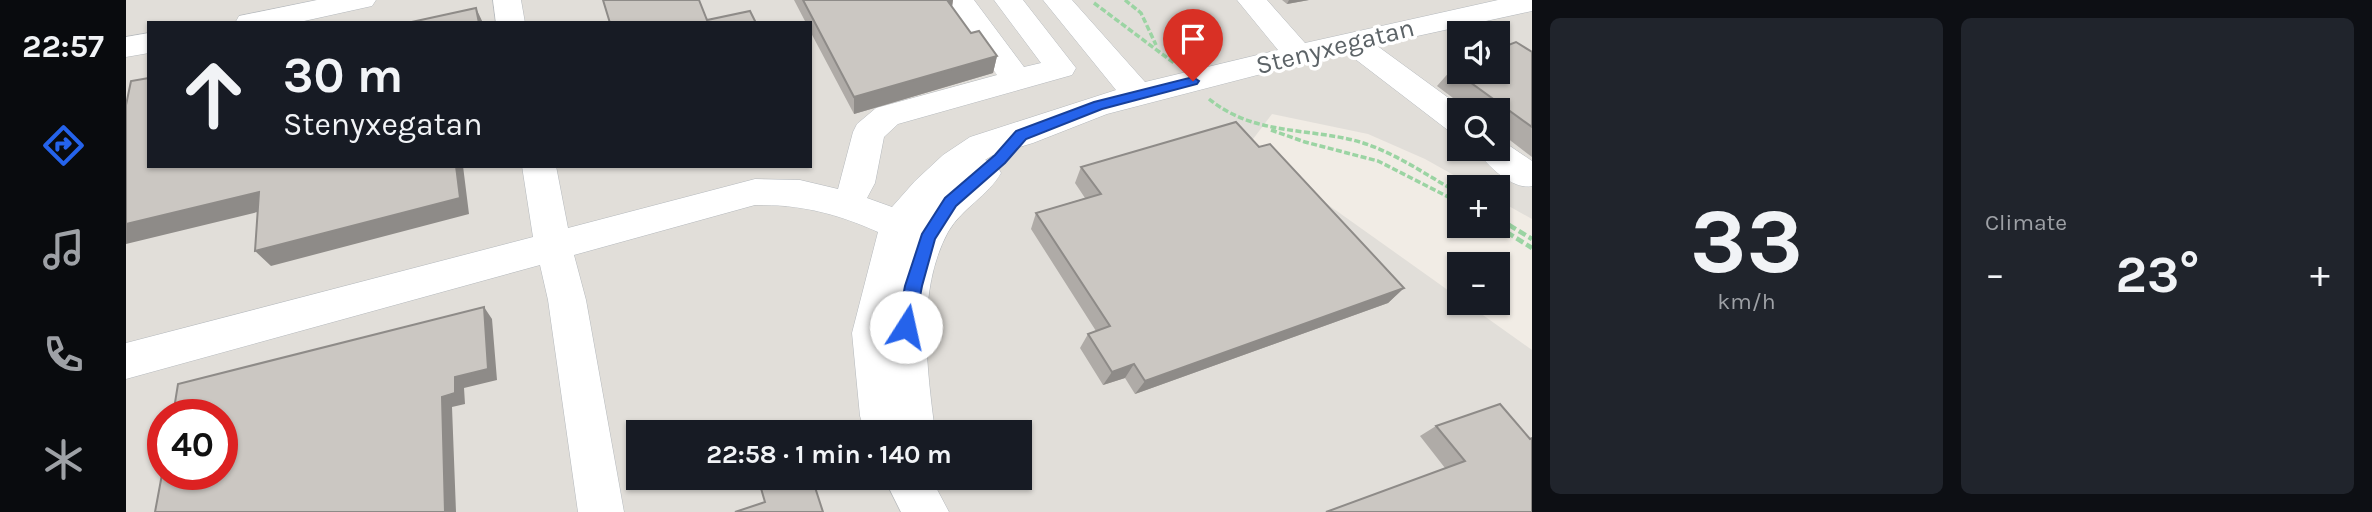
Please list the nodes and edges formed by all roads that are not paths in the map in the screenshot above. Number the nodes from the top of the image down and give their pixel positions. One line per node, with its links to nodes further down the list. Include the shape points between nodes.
1 (362, 0): 8 (street)
2 (507, 0): 9 (street)
3 (959, 0): 14 (street)
4 (1008, 0): 14 (street, via 1060,68)
5 (1057, 0): 15 (street)
6 (1251, 0): 13 (street)
7 (1532, 2): 10 (street, Stenyxegatan)
8 (259, 21)
9 (511, 21)
10 (1351, 41): 13 (street, Stenyxegatan); 16 (street)
11 (147, 43): 12 (street)
12 (126, 47)
13 (1298, 54): 15 (street, Stenyxegatan)
14 (1017, 80): 20 (street, via 887,116 869,132 858,183)
15 (1138, 95): 21 (street, Stenyxegatan, via 1021,135 1000,159)
16 (1447, 113)
17 (1509, 161): 19 (street)
18 (538, 168): 22 (street)
19 (1527, 175)
20 (846, 206): 21 (street); 22 (street, via 803,191 755,192)
21 (913, 231): 24 (street, via 872,333); 25 (street, via 913,286 906,327)
22 (553, 245): 23 (street); 26 (street, via 568,300)
23 (126, 360)
24 (882, 420)
25 (913, 420)
26 (601, 512)

